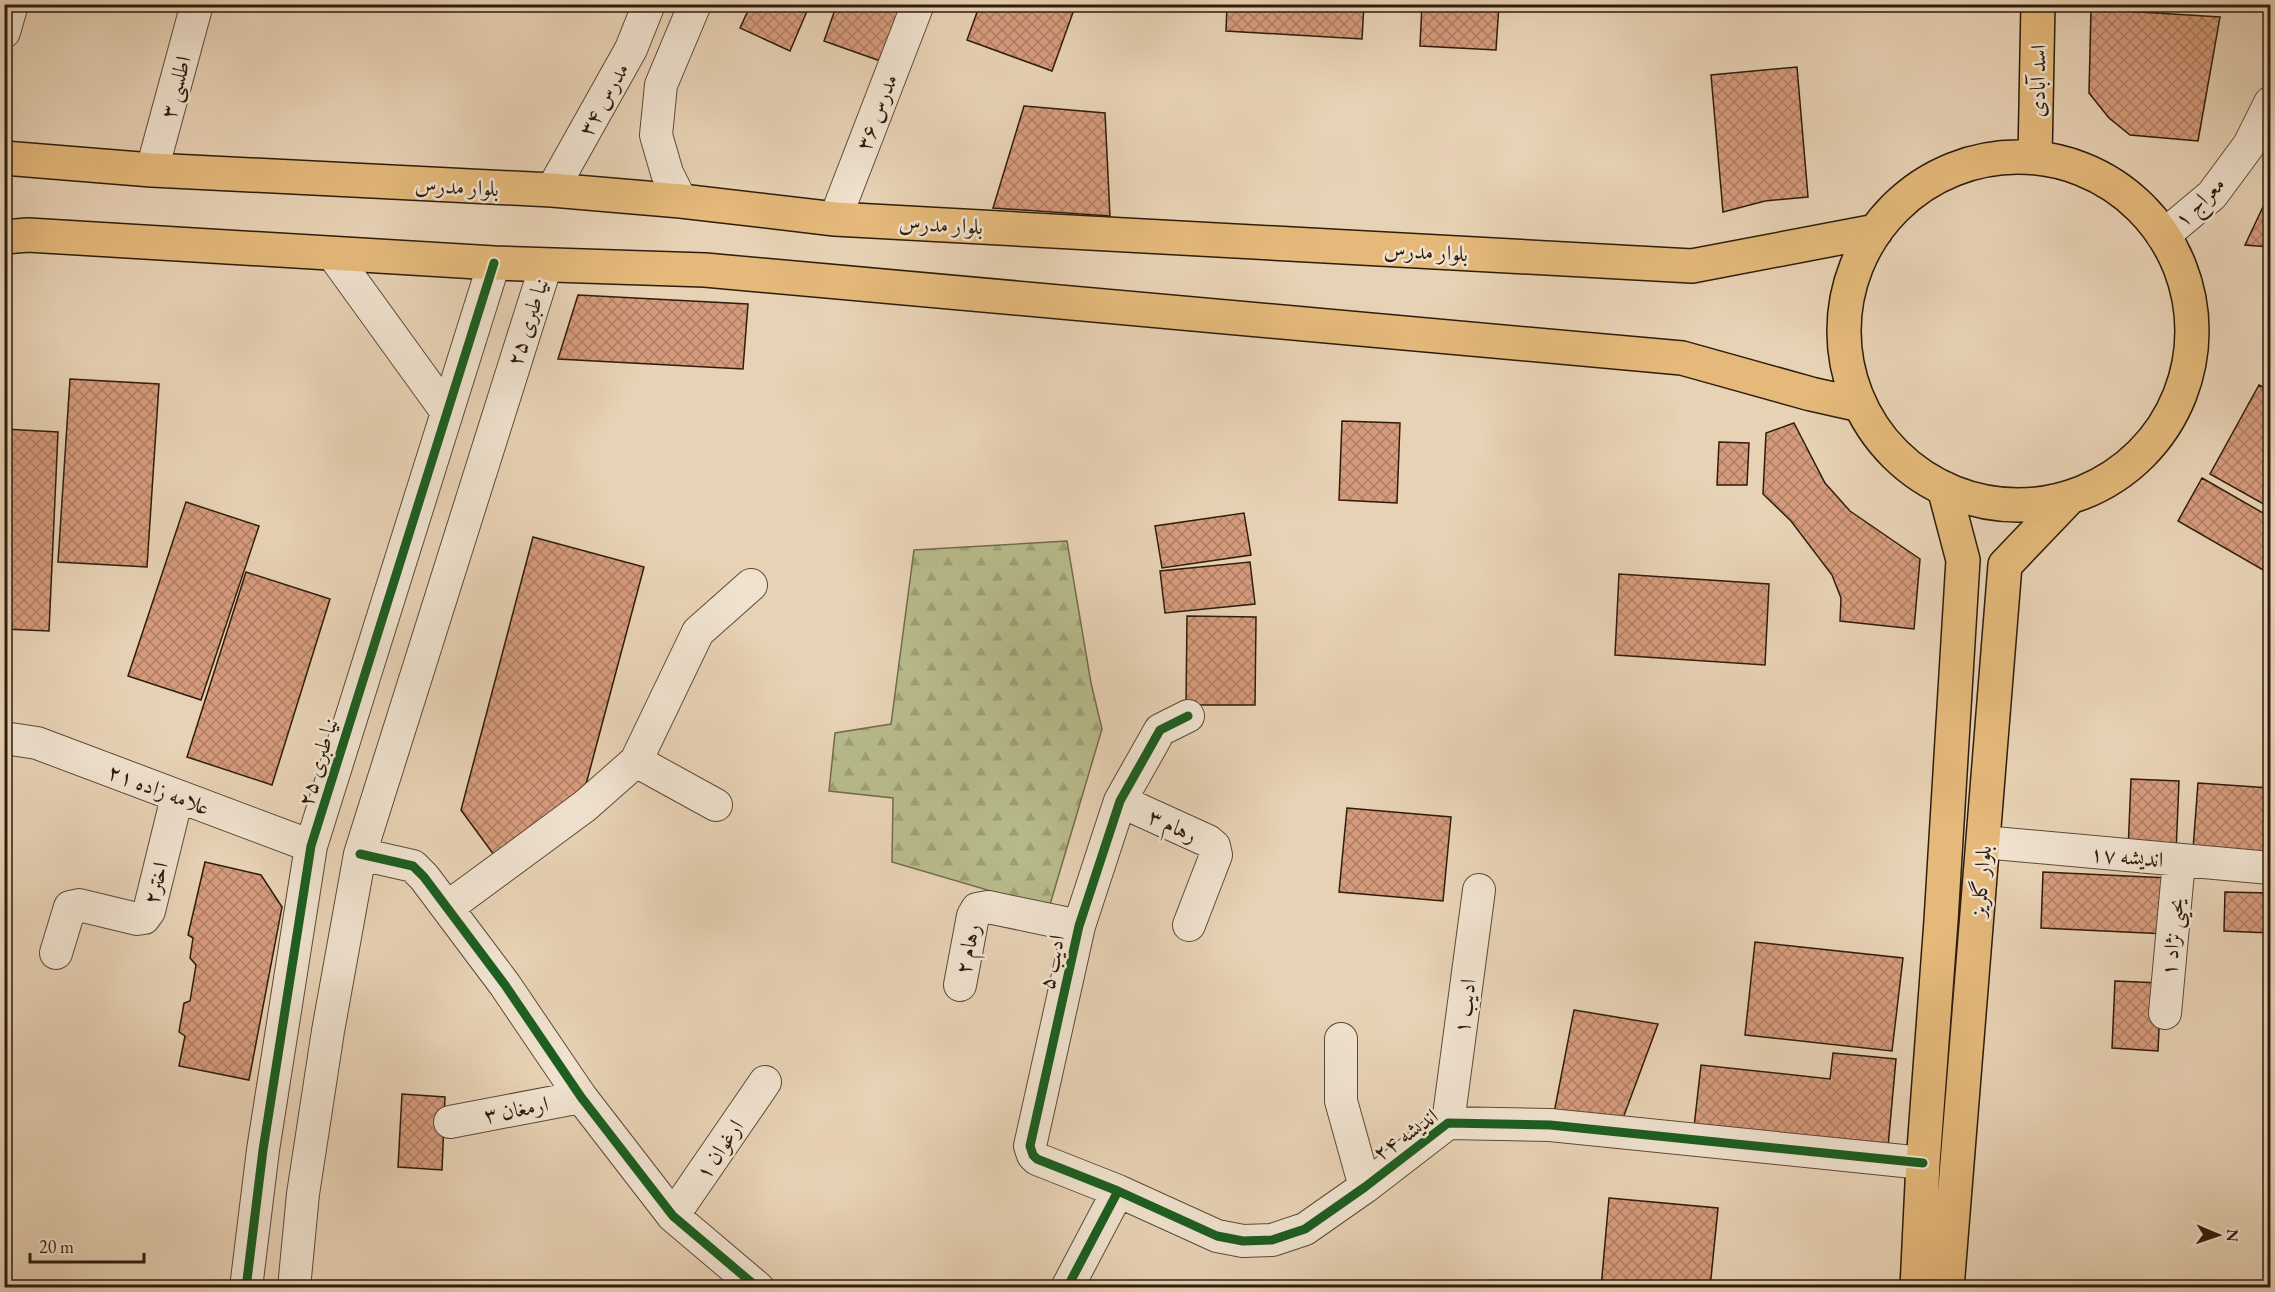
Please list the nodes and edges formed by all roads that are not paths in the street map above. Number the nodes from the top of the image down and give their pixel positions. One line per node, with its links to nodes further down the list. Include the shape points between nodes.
1 (12, 4): 7 (street)
2 (197, 4): 11 (street, اطلسی ۳)
3 (650, 4): 12 (street, مدرس ۳۴, via 632,49)
4 (695, 4): 13 (street, مدرس ۳۴, via 661,85 656,135 667,173)
5 (918, 4): 14 (street, مدرس ۳۶)
6 (2038, 4): 9 (main road, اسد آبادی)
7 (4, 32)
8 (2271, 103): 17 (street, معراج ۱, via 2249,145 2212,195)
9 (2035, 157): 15 (main road, via 1989,158 1945,172 1907,197); 17 (main road, via 2082,168 2123,191)
10 (4, 158): 11 (main road, بلوار مدرس)
11 (152, 170): 12 (main road, بلوار مدرس)
12 (552, 190): 13 (main road, بلوار مدرس)
13 (681, 201): 14 (main road, بلوار مدرس)
14 (835, 219): 15 (main road, بلوار مدرس, via 1692,266)
15 (1876, 231): 21 (main road, via 1855,271 1845,315 1846,361)
16 (12, 234): 18 (main road)
17 (2163, 236): 24 (main road, via 2181,267 2192,313 2191,361 2176,406 2149,447 2114,478)
18 (332, 253): 19 (main road); 22 (street)
19 (494, 263): 20 (main road); 22 (street, نیا طبری ۲۵)
20 (546, 265): 21 (main road, via 705,270 1682,358); 27 (street, نیا طبری ۲۵)
21 (1860, 405): 23 (main road, via 1887,446 1924,478)
22 (447, 412): 25 (street, نیا طبری ۲۵)
23 (1944, 488): 24 (main road, via 1969,499 2019,506); 51 (main road, بلوار گلریز, via 1963,560)
24 (2068, 499): 34 (main road, بلوار گلریز, via 2005,565)
25 (395, 578): 27 (street); 35 (street, نیا طبری ۲۵)
26 (751, 585): 30 (street, via 698,632)
27 (440, 598): 36 (street, نیا طبری ۲۵)
28 (1188, 716): 32 (street, ادیب ۵, via 1160,730)
29 (4, 738): 31 (street, علامه زاده ۲۱, via 37,743)
30 (636, 761): 33 (street); 40 (street, via 585,806)
31 (177, 797): 35 (street, علامه زاده ۲۱); 43 (street, اختر۲, via 144,918 79,905 70,907)
32 (1120, 801): 41 (street, رهام ۳, via 1214,846 1216,855); 42 (street, ادیب ۵)
33 (716, 805)
34 (1983, 842): 37 (street, اندیشه ۱۷); 60 (main road, بلوار گلریز)
35 (311, 846): 55 (street, نیا طبری ۲۵)
36 (360, 854): 40 (street, via 413,866); 56 (street, نیا طبری ۲۵, via 303,1194)
37 (2180, 861): 38 (street, اندیشه ۱۷); 45 (street, یحیی نژاد ۱)
38 (2271, 868)
39 (1479, 890): 50 (street, ادیب ۱)
40 (448, 907): 48 (street)
41 (1189, 925)
42 (1078, 926): 44 (street, رهام ۲, via 988,907 977,909); 53 (street, ادیب ۵, via 1030,1146 1037,1159)
43 (56, 953)
44 (960, 985)
45 (2165, 1013)
46 (1341, 1039): 52 (street, via 1341,1101)
47 (765, 1082): 54 (street, ارغوان ۱)
48 (581, 1096): 49 (street, ارمغان ۳); 54 (street)
49 (450, 1122)
50 (1448, 1123): 51 (street, اندیشه ۲۴, via 1550,1125); 52 (street, اندیشه ۲۴)
51 (1923, 1163): 59 (main road, بلوار گلریز)
52 (1365, 1187): 53 (street, اندیشه ۲۴, via 1305,1229 1272,1240 1243,1241 1217,1236)
53 (1118, 1191): 58 (street)
54 (673, 1216): 57 (street)
55 (246, 1287)
56 (294, 1287)
57 (758, 1287)
58 (1067, 1287)
59 (1917, 1287)
60 (1947, 1287)

